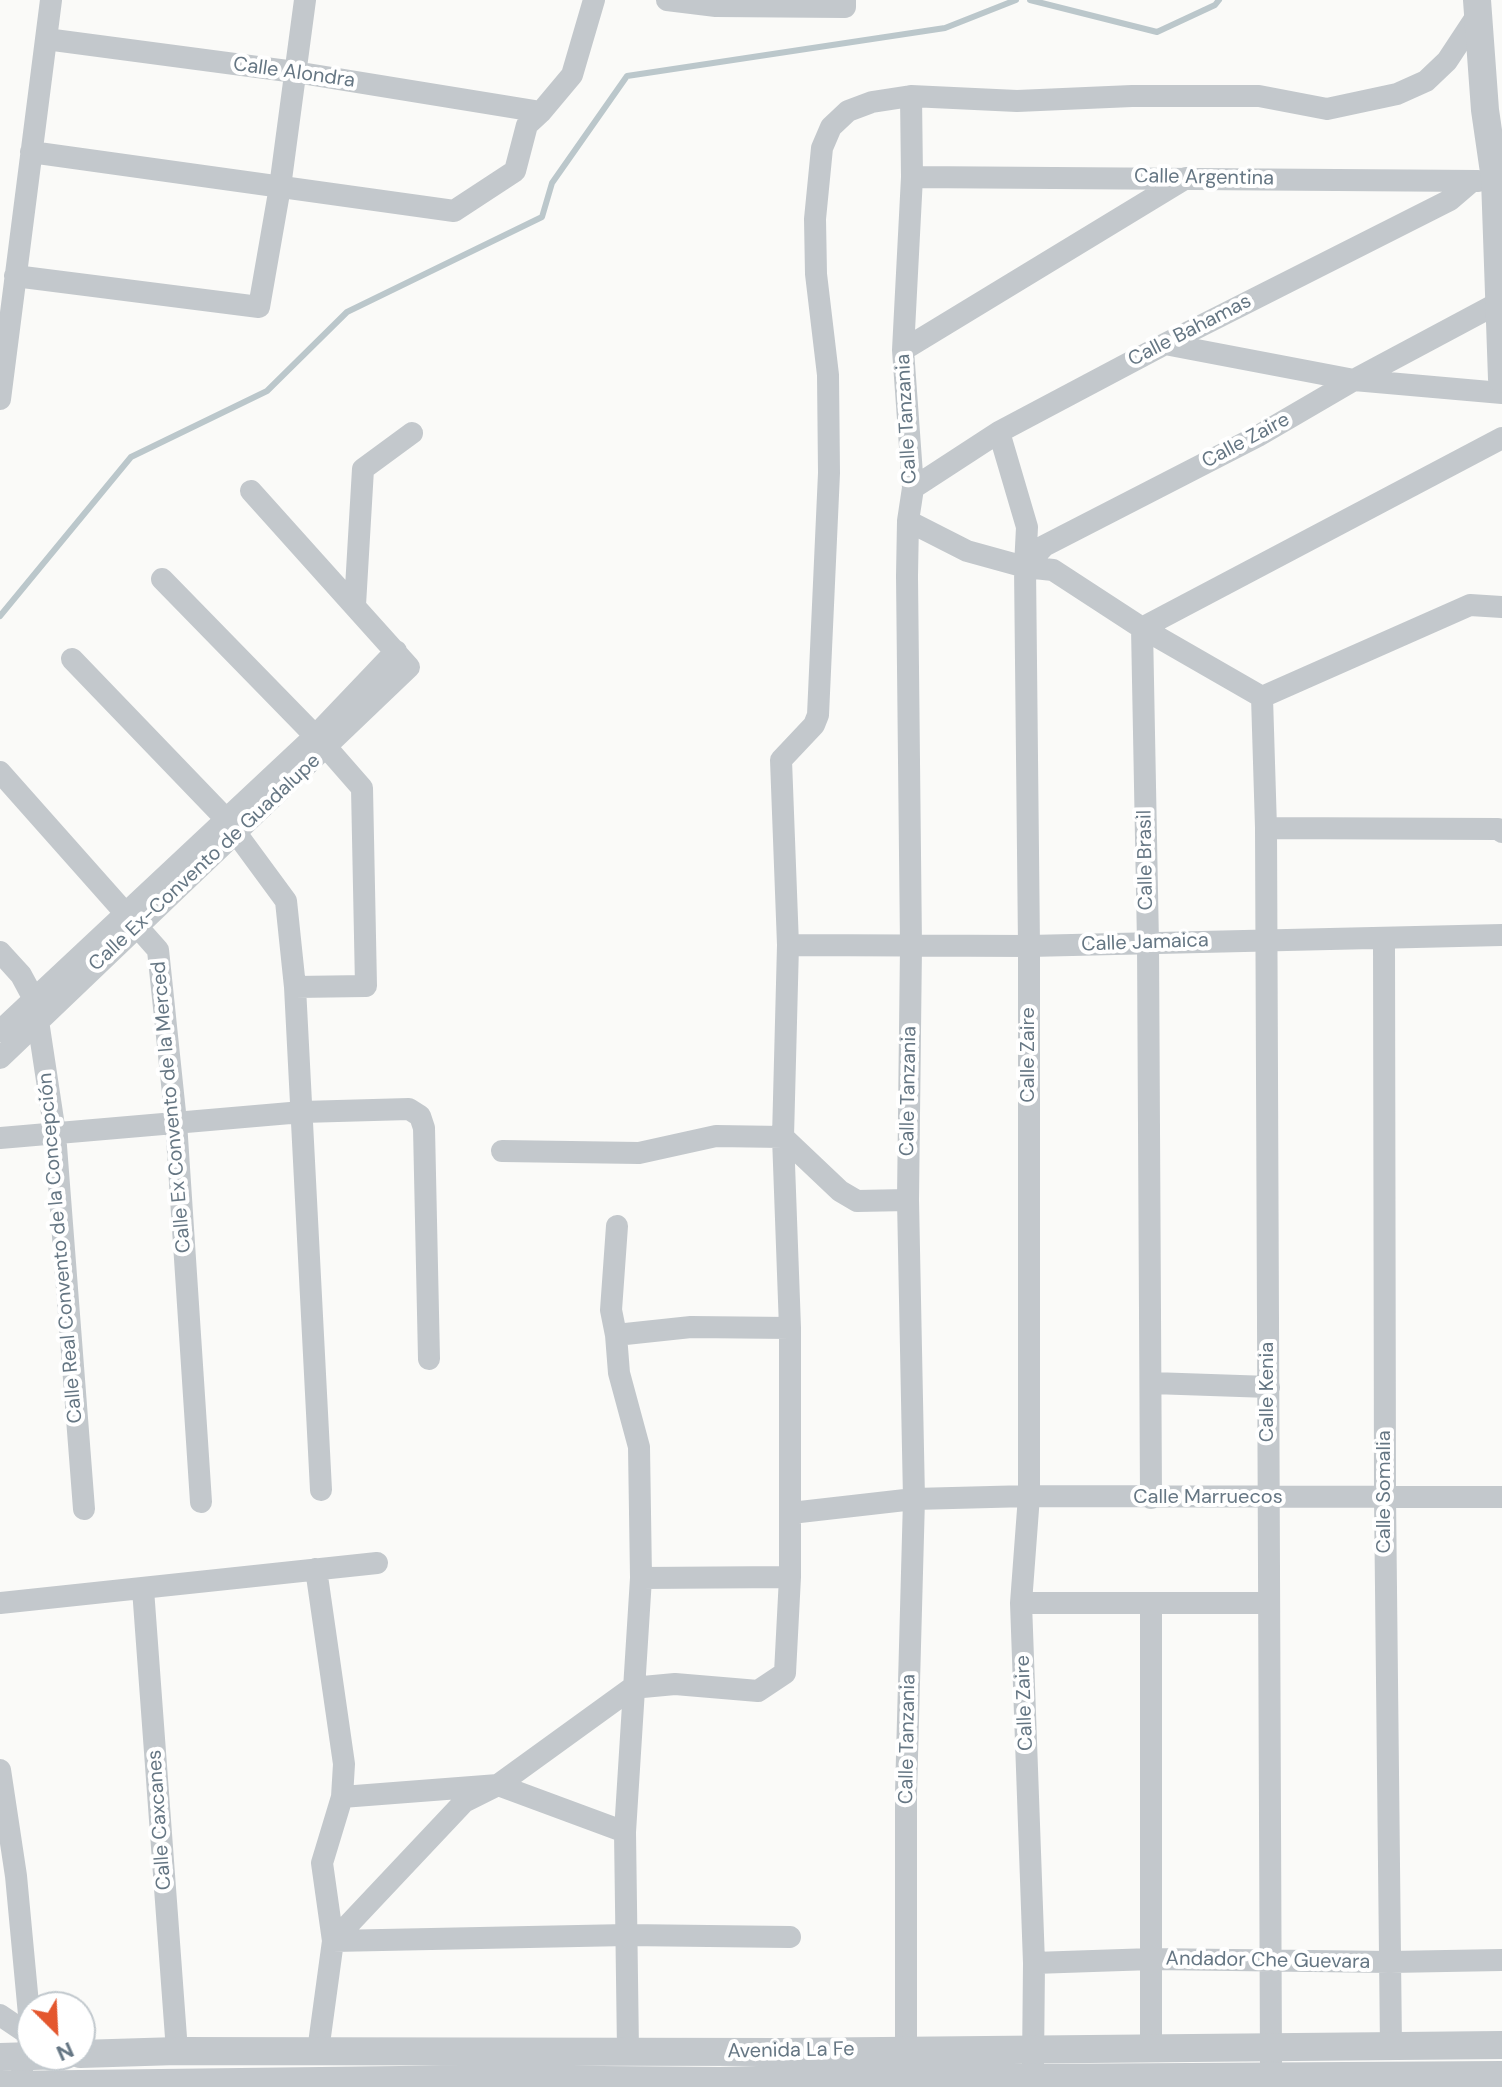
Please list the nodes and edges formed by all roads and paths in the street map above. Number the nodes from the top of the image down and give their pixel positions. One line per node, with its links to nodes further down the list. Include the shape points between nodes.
1 (51, 0): 8 (street)
2 (305, 0): 9 (street)
3 (594, 0): 12 (street, via 572,75)
4 (667, 0): 6 (street)
5 (845, 0): 6 (street, via 845,7)
6 (716, 3)
7 (1477, 7): 10 (street, via 1447,61 1426,81 1397,94 1327,109 1259,96 1017,101); 11 (street)
8 (46, 39): 9 (street, Calle Alondra); 13 (street)
9 (295, 72): 12 (street, Calle Alondra); 17 (street)
10 (911, 96): 14 (street, Calle Tanzania); 52 (street, via 848,111 831,127 822,148 815,246 828,375 829,473 818,715 781,760)
11 (1494, 109): 16 (street)
12 (541, 112): 17 (street, via 527,125 515,171 454,211)
13 (31, 152): 17 (street); 20 (street)
14 (912, 177): 15 (street, Calle Argentina); 23 (street, Calle Tanzania)
15 (1187, 178): 16 (street, Calle Argentina); 23 (street)
16 (1483, 181): 18 (street); 22 (street, Calle Bahamas)
17 (280, 187): 20 (street, via 259,307)
18 (1499, 211): 19 (street)
19 (1500, 250): 21 (street)
20 (15, 276): 28 (street)
21 (1500, 302): 24 (street); 26 (street, Calle Zaire)
22 (1165, 344): 26 (street); 29 (street, Calle Bahamas)
23 (903, 350): 32 (street, Calle Tanzania)
24 (1502, 373): 25 (street)
25 (1502, 379)
26 (1354, 380): 27 (street); 35 (street, Calle Zaire, via 1258,436 1044,546)
27 (1502, 393)
28 (0, 399)
29 (999, 432): 32 (street, Calle Bahamas); 35 (street, via 1027,527)
30 (412, 433): 37 (street, via 363,469)
31 (1502, 438): 39 (street)
32 (913, 488): 34 (street, Calle Tanzania)
33 (251, 491): 37 (street)
34 (908, 521): 35 (street, via 967,551); 53 (street, Calle Tanzania)
35 (1025, 567): 39 (street, via 1053,570); 54 (street, Calle Zaire)
36 (162, 579): 42 (street)
37 (355, 605): 42 (street, Calle Ex-Convento de Guadalupe, via 402,659)
38 (1502, 607): 41 (street, via 1470,605)
39 (1142, 628): 41 (street); 51 (street, Calle Brasil)
40 (72, 659): 44 (street)
41 (1262, 697): 45 (street, Calle Kenia)
42 (321, 742): 44 (street, Calle Ex-Convento de Guadalupe); 56 (street, via 362,788 366,986)
43 (0, 772): 47 (street, Calle Ex Convento de la Merced)
44 (231, 825): 47 (street, Calle Ex-Convento de Guadalupe); 56 (street, via 286,901)
45 (1266, 828): 46 (street); 50 (street, Calle Kenia)
46 (1502, 832)
47 (132, 920): 57 (street, Calle Ex-Convento de Guadalupe); 61 (street, Calle Ex Convento de la Merced, via 158,950)
48 (1502, 935): 49 (street, Calle Jamaica)
49 (1384, 938): 50 (street, Calle Jamaica); 75 (street, Calle Somalia)
50 (1266, 939): 51 (street, Calle Jamaica); 72 (street, Calle Kenia)
51 (1148, 943): 54 (street, Calle Jamaica); 71 (street, Calle Brasil)
52 (788, 945): 53 (street, Calle Jamaica); 63 (street)
53 (911, 946): 54 (street, Calle Jamaica); 66 (street, Calle Tanzania)
54 (1029, 946): 74 (street, Calle Zaire)
55 (0, 952): 57 (street, Calle Real Convento de la Concepción, via 21,975)
56 (295, 987): 60 (street)
57 (37, 1009): 58 (street, Calle Ex-Convento de Guadalupe); 59 (street, Calle Ex-Convento de Guadalupe); 62 (street, Calle Real Convento de la Concepción)
58 (0, 1031)
59 (0, 1058)
60 (302, 1112): 61 (street); 70 (street, via 409,1109 420,1116); 73 (street)
61 (176, 1122): 62 (street); 80 (street, Calle Ex Convento de la Merced)
62 (55, 1133): 64 (street); 81 (street, Calle Real Convento de la Concepción)
63 (783, 1137): 65 (street, via 716,1136 639,1153); 66 (street, via 857,1201); 68 (street)
64 (0, 1138)
65 (502, 1151)
66 (908, 1200): 79 (street, Calle Tanzania)
67 (617, 1226): 69 (street, via 611,1310)
68 (790, 1328): 69 (street, via 691,1327); 82 (street)
69 (616, 1335): 86 (street, via 619,1373 639,1447)
70 (429, 1359)
71 (1152, 1383): 72 (street); 77 (street, Calle Brasil)
72 (1269, 1387): 78 (street, Calle Kenia)
73 (321, 1490)
74 (1029, 1496): 77 (street, Calle Marruecos); 79 (street, Calle Marruecos); 89 (street, Calle Zaire)
75 (1385, 1497): 76 (street, Calle Marruecos); 78 (street, Calle Marruecos); 103 (street, Calle Somalia)
76 (1502, 1497)
77 (1151, 1498): 78 (street, Calle Marruecos)
78 (1268, 1498): 91 (street, Calle Kenia)
79 (914, 1499): 82 (street, Calle Marruecos); 120 (street, Calle Tanzania)
80 (201, 1502)
81 (84, 1509)
82 (791, 1513): 85 (street)
83 (377, 1563): 84 (street)
84 (316, 1569): 87 (street); 95 (street, via 344,1764)
85 (790, 1577): 86 (street); 92 (street, via 785,1673 772,1684 758,1691 675,1684)
86 (641, 1578): 92 (street)
87 (143, 1589): 88 (street); 113 (street, Calle Caxcanes)
88 (0, 1603)
89 (1021, 1603): 90 (street); 104 (street, Calle Zaire)
90 (1151, 1603): 91 (street); 100 (street)
91 (1269, 1603): 102 (street, Calle Kenia)
92 (632, 1688): 94 (street); 96 (street)
93 (0, 1770): 105 (street, via 16,1876)
94 (498, 1785): 95 (street); 96 (street); 99 (street, via 464,1802)
95 (342, 1797): 99 (street, via 322,1863)
96 (625, 1832): 97 (street)
97 (627, 1935): 98 (street); 99 (street); 115 (street)
98 (790, 1937)
99 (333, 1941): 114 (street)
100 (1152, 1959): 102 (street, Andador Che Guevara); 104 (street, Andador Che Guevara); 112 (street)
101 (1502, 1960): 103 (street, Andador Che Guevara)
102 (1270, 1961): 103 (street, Andador Che Guevara); 111 (street, Calle Kenia)
103 (1390, 1962): 109 (street, Calle Somalia)
104 (1034, 1963): 110 (street, Calle Zaire)
105 (18, 1991)
106 (0, 2015): 107 (street)
107 (16, 2044)
108 (1502, 2045): 109 (street, Avenida La Fe)
109 (1391, 2047): 111 (street, Avenida La Fe)
110 (1033, 2048): 112 (street, Avenida La Fe); 120 (street, Avenida La Fe); 127 (street, Calle Zaire)
111 (1271, 2048): 112 (street, Avenida La Fe); 123 (street, Calle Kenia)
112 (1151, 2049)
113 (177, 2051): 114 (street, Avenida La Fe); 118 (street, Avenida La Fe)
114 (318, 2051): 115 (street, Avenida La Fe)
115 (628, 2051): 116 (street, Avenida La Fe)
116 (740, 2052): 117 (street, Avenida La Fe); 129 (street)
117 (779, 2052): 120 (street, Avenida La Fe); 126 (street)
118 (96, 2054)
119 (16, 2060): 130 (street)
120 (906, 2071): 126 (street, Avenida La Fe); 127 (street, Avenida La Fe)
121 (1502, 2075): 124 (street, Avenida La Fe)
122 (1153, 2082): 123 (street, Avenida La Fe); 127 (street, Avenida La Fe)
123 (1270, 2082): 124 (street, Avenida La Fe)
124 (1389, 2082)
125 (421, 2083): 128 (street, Avenida La Fe); 129 (street, Avenida La Fe)
126 (792, 2083): 129 (street, Avenida La Fe)
127 (1033, 2083)
128 (284, 2084): 130 (street, Avenida La Fe)
129 (719, 2084)
130 (8, 2086)

